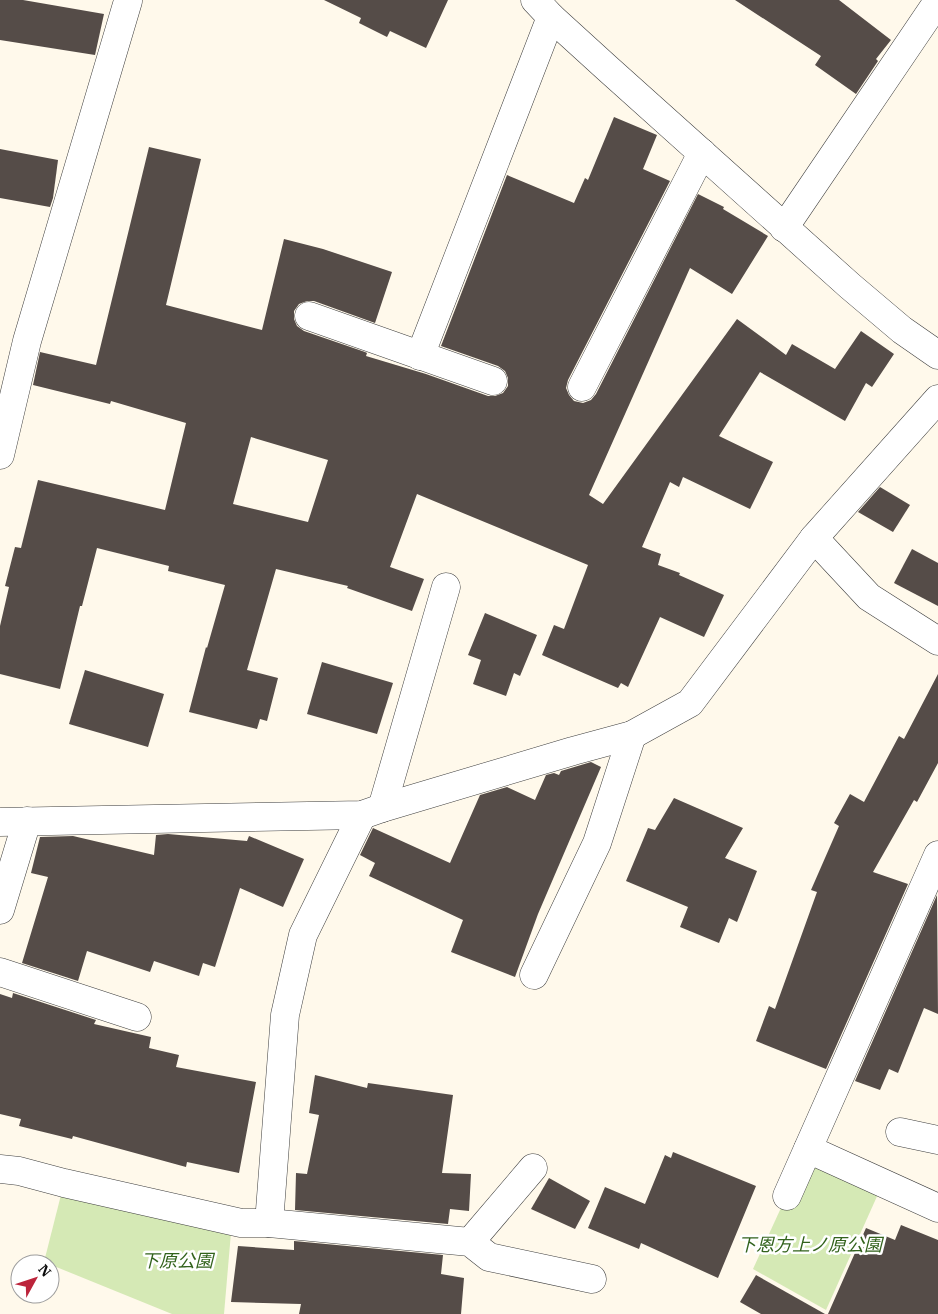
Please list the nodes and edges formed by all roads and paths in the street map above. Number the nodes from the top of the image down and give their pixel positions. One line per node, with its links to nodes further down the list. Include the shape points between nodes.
1 (128, 1): 12 (street, via 27,341)
2 (938, 1): 5 (street)
3 (543, 8): 4 (street); 8 (street)
4 (702, 153): 5 (street); 10 (street)
5 (784, 228): 7 (street, via 902,330)
6 (309, 316): 8 (street)
7 (938, 355)
8 (420, 356): 9 (street)
9 (493, 381)
10 (582, 387)
11 (938, 399): 13 (street)
12 (0, 455)
13 (814, 538): 15 (street, via 869,597); 16 (street, via 690,703)
14 (446, 587): 17 (street)
15 (938, 641)
16 (632, 735): 17 (street); 23 (street, via 597,843)
17 (372, 812): 18 (street); 32 (street, via 303,934 285,1015)
18 (27, 821): 19 (street); 21 (street)
19 (0, 822)
20 (938, 856): 27 (street)
21 (0, 910)
22 (0, 972): 24 (street)
23 (534, 975)
24 (137, 1017)
25 (900, 1132): 26 (street)
26 (938, 1140)
27 (808, 1149): 30 (street); 31 (street)
28 (533, 1168): 33 (street)
29 (0, 1169): 32 (street, via 241,1223)
30 (787, 1196)
31 (938, 1208)
32 (270, 1223): 33 (street)
33 (470, 1242): 34 (street, via 490,1257)
34 (592, 1279)

